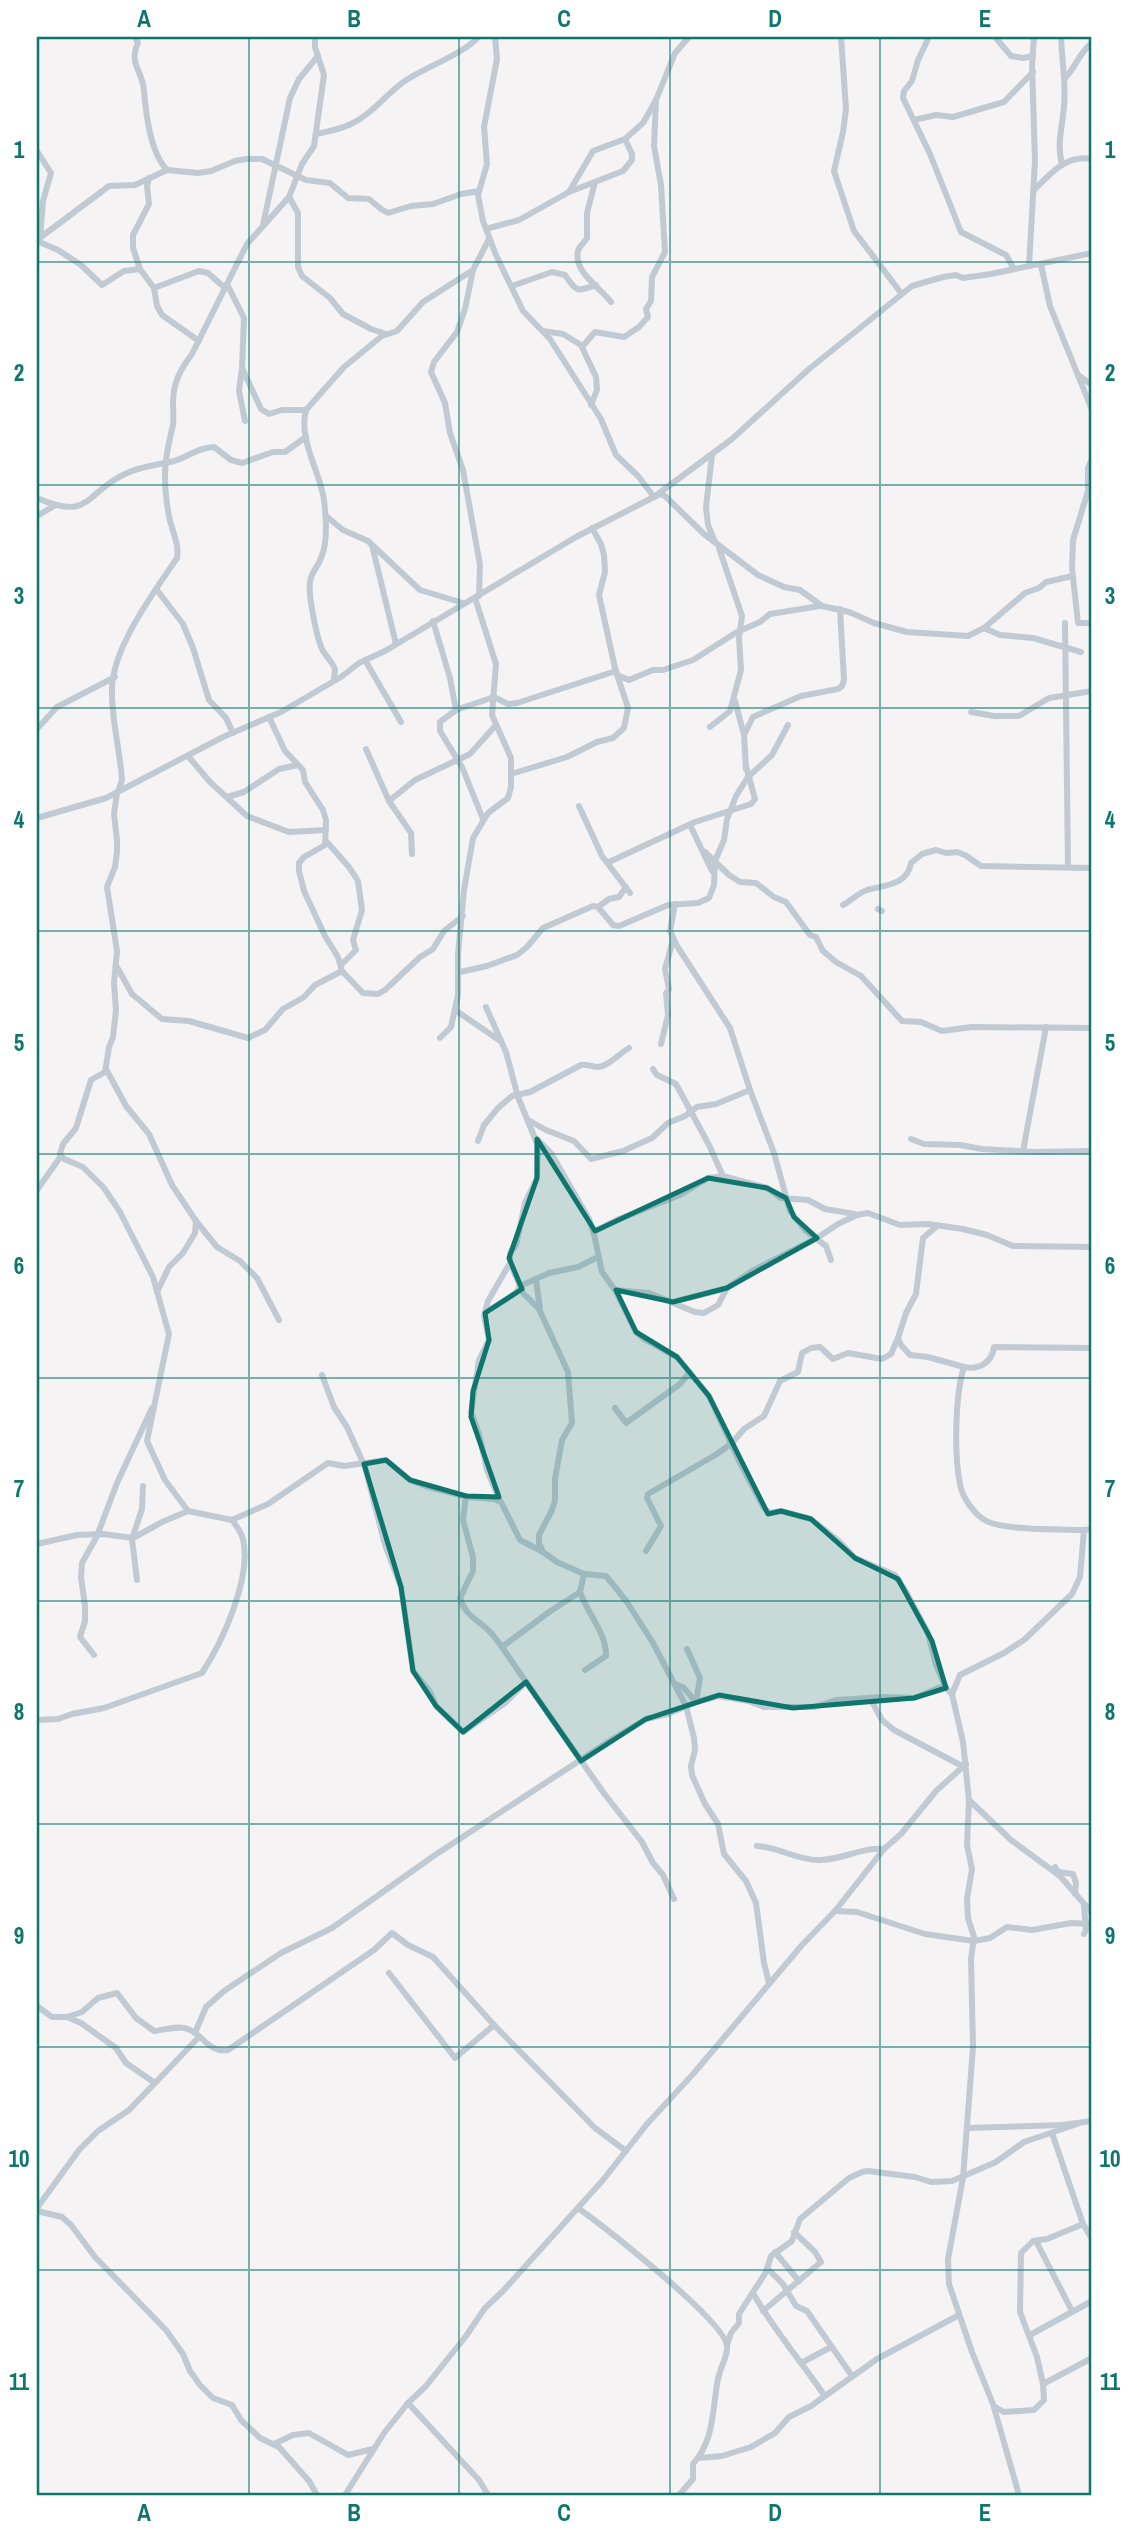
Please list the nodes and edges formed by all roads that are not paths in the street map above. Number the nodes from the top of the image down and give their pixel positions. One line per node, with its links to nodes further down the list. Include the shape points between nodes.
1 (135, 37): 24 (street, via 138,43 133,56 145,90 149,134)
2 (314, 37): 12 (street)
3 (478, 37): 18 (street, via 402,83 356,122)
4 (495, 37): 28 (street, via 497,59 484,127 487,164)
5 (689, 37): 16 (street, via 675,53)
6 (841, 37): 46 (street, via 846,109 834,172 854,231)
7 (929, 37): 17 (street, via 904,91 904,104)
8 (995, 37): 13 (street, via 1011,56)
9 (1034, 37): 13 (street)
10 (1061, 37): 15 (street)
11 (1092, 43): 15 (street)
12 (318, 56): 18 (street, via 324,75); 23 (street, via 290,98)
13 (1033, 56): 14 (street)
14 (1032, 72): 17 (street, via 1004,102 953,117); 29 (street)
15 (1064, 79): 22 (street, via 1058,136)
16 (656, 100): 19 (street, via 643,123); 51 (street, via 654,146 665,252 652,276 648,317 624,337 595,332)
17 (915, 120): 40 (street, via 961,232 1006,255)
18 (317, 134): 25 (street)
19 (625, 139): 27 (street, via 632,154 628,167); 30 (street, via 593,151)
20 (37, 151): 34 (street, via 51,173)
21 (1092, 159): 22 (street, via 1076,158)
22 (1062, 165): 29 (street)
23 (275, 166): 24 (street, via 255,159 235,160 198,173); 25 (street); 32 (street)
24 (167, 170): 26 (street)
25 (297, 176): 28 (street, via 330,183 352,199 369,199 388,213); 31 (street)
26 (149, 178): 34 (street, via 135,186 107,187); 39 (street, via 149,204 132,242)
27 (595, 182): 30 (street); 42 (street, via 587,213 587,238 578,253 582,271)
28 (479, 191): 33 (street)
29 (1033, 191): 38 (street)
30 (569, 192): 33 (street, via 528,216)
31 (289, 197): 32 (street); 49 (street, via 298,213 302,275 343,314)
32 (263, 226): 43 (street, via 247,244)
33 (486, 229): 35 (street)
34 (38, 239): 39 (street, via 88,270 102,285 124,271)
35 (489, 239): 41 (street); 44 (street)
36 (1092, 253): 37 (street)
37 (1041, 265): 38 (street); 53 (street, via 1050,306)
38 (1029, 266): 40 (street)
39 (140, 268): 45 (street)
40 (1014, 269): 46 (street, via 943,277)
41 (473, 270): 49 (street, via 423,302 397,331); 73 (street, via 457,332 431,372 463,470 481,572)
42 (596, 285): 44 (street, via 575,289 565,275 552,272); 47 (street)
43 (226, 286): 45 (street, via 199,271); 50 (street); 52 (street, via 244,318)
44 (512, 286): 48 (street, via 523,311)
45 (154, 289): 50 (street, via 162,316)
46 (901, 293): 60 (street)
47 (611, 302)
48 (542, 331): 51 (street, via 572,337); 55 (street)
49 (386, 334): 56 (street, via 344,367)
50 (199, 341): 62 (street, via 175,383 173,423)
51 (582, 347): 55 (street, via 596,377)
52 (242, 368): 56 (street, via 266,413); 58 (street, via 239,391)
53 (1077, 374): 54 (street); 57 (street)
54 (1092, 385)
55 (591, 405): 63 (street, via 617,455)
56 (306, 410): 59 (street)
57 (1092, 410)
58 (245, 421)
59 (306, 437): 62 (street, via 285,452 242,463 214,447); 67 (street)
60 (712, 455): 63 (street); 70 (street, via 706,507)
61 (1092, 460): 71 (street, via 1073,540)
62 (164, 462): 65 (street, via 126,473 80,505); 72 (street, via 171,526 179,545 177,558)
63 (654, 497): 68 (street); 70 (street, via 664,496)
64 (37, 498): 65 (street)
65 (54, 506): 66 (street)
66 (37, 516)
67 (326, 516): 69 (street); 88 (street, via 322,558 309,585 319,639 335,669)
68 (592, 528): 73 (street); 86 (street, via 604,555 599,594)
69 (371, 544): 74 (street, via 420,590); 82 (street)
70 (717, 545): 75 (street, via 755,573 800,590); 81 (street, via 742,616)
71 (1073, 576): 79 (street, via 1078,623); 80 (street, via 1025,593)
72 (158, 590): 87 (street, via 120,649); 101 (street, via 183,624 209,700)
73 (477, 597): 74 (street); 91 (street, via 496,664)
74 (463, 603): 77 (street)
75 (822, 606): 76 (street); 81 (street, via 771,614)
76 (840, 609): 80 (street, via 917,634 966,636); 102 (street, via 842,686 801,696 753,717)
77 (433, 621): 82 (street); 93 (street)
78 (1065, 623): 83 (street)
79 (1092, 623)
80 (984, 628): 83 (street)
81 (740, 631): 86 (street, via 693,660 629,680); 92 (street, via 741,670)
82 (396, 644): 85 (street)
83 (1065, 647): 84 (street); 90 (street)
84 (1081, 652)
85 (365, 660): 88 (street); 96 (street)
86 (616, 673): 91 (street, via 517,703); 107 (street, via 628,708 624,728 613,738 568,757)
87 (115, 677): 100 (street, via 57,708); 109 (street, via 113,712 122,780)
88 (334, 680): 95 (street)
89 (1092, 691): 90 (street)
90 (1065, 695): 94 (street, via 1044,700 1019,716); 123 (street)
91 (494, 697): 93 (street); 97 (street)
92 (734, 697): 99 (street, via 730,711); 102 (street)
93 (456, 710): 105 (street, via 440,722 440,731)
94 (971, 712)
95 (268, 717): 101 (street); 106 (street, via 285,751)
96 (401, 722)
97 (496, 725): 105 (street, via 470,754); 107 (street, via 511,758)
98 (788, 725): 108 (street, via 772,755)
99 (710, 727)
100 (37, 729)
101 (233, 733): 104 (street)
102 (744, 735): 108 (street)
103 (366, 749): 111 (street)
104 (188, 756): 109 (street); 110 (street)
105 (457, 760): 111 (street, via 415,780); 115 (street)
106 (299, 765): 110 (street, via 279,769 244,792); 117 (street, via 323,810)
107 (512, 774): 115 (street, via 508,798)
108 (747, 779): 113 (street); 113 (street, via 755,799)
109 (117, 792): 114 (street); 131 (street, via 117,852 107,887)
110 (227, 797): 117 (street, via 247,816 283,831)
111 (389, 800): 120 (street, via 411,833)
112 (579, 806): 122 (street)
113 (730, 811): 116 (street); 121 (street)
114 (37, 818)
115 (483, 819): 129 (street, via 471,845)
116 (690, 825): 119 (street); 122 (street)
117 (326, 830): 118 (street)
118 (327, 841): 132 (street, via 355,875 362,910 353,940 356,950); 132 (street, via 303,857 299,871 314,914)
119 (705, 852): 121 (street); 125 (street)
120 (412, 854)
121 (715, 861): 125 (street); 136 (street, via 740,882 756,883 786,902 823,951 861,976 902,1021 921,1022 942,1031)
122 (608, 862): 128 (street, via 628,890)
123 (1068, 867): 124 (street); 127 (street, via 981,866 957,852 936,850 911,863 904,878 867,890)
124 (1092, 868)
125 (714, 876): 126 (street, via 709,898)
126 (675, 904): 128 (street, via 620,926 613,925); 130 (street)
127 (843, 905)
128 (598, 907): 133 (street, via 543,928 517,954)
129 (463, 916): 132 (street, via 444,931 433,949 378,994 363,993); 133 (street)
130 (673, 938): 140 (street, via 665,969 668,1015); 144 (street, via 730,1028)
131 (117, 965): 132 (street, via 132,994 162,1019 189,1021 248,1038 265,1030 284,1009); 142 (street, via 116,1010)
132 (342, 968)
133 (460, 972): 135 (street)
134 (486, 1007): 139 (street)
135 (455, 1010): 138 (street, via 451,1027); 139 (street)
136 (1046, 1027): 137 (street); 151 (street)
137 (1092, 1028)
138 (440, 1038)
139 (501, 1042): 145 (street)
140 (661, 1044)
141 (629, 1048): 145 (street, via 608,1063 580,1065)
142 (106, 1069): 153 (street, via 91,1080 83,1112); 158 (street, via 126,1106 149,1134 172,1185)
143 (653, 1069): 146 (street, via 676,1084)
144 (750, 1090): 146 (street); 156 (street)
145 (517, 1095): 147 (street); 150 (street, via 498,1108)
146 (691, 1112): 147 (street, via 631,1148 591,1159 574,1141); 154 (street)
147 (528, 1120): 148 (street)
148 (537, 1139): 161 (street, via 556,1161); 167 (street, via 537,1178)
149 (911, 1139): 151 (street, via 924,1144)
150 (478, 1141)
151 (1023, 1151): 152 (street)
152 (1092, 1151)
153 (61, 1156): 155 (street); 172 (street, via 89,1171 116,1204 151,1270)
154 (723, 1176): 156 (street); 161 (street, via 708,1178)
155 (37, 1190)
156 (786, 1198): 157 (street); 162 (street, via 794,1217)
157 (857, 1215): 159 (street, via 868,1213 900,1225); 162 (street)
158 (196, 1221): 172 (street, via 195,1233 169,1267); 176 (street, via 217,1247 257,1278)
159 (914, 1224): 160 (street); 163 (street)
160 (939, 1226): 163 (street); 164 (street, via 986,1235 1013,1247)
161 (593, 1232): 165 (street)
162 (817, 1238): 166 (street); 170 (street)
163 (923, 1238): 177 (street, via 916,1294)
164 (1092, 1247)
165 (598, 1257): 168 (street); 171 (street)
166 (831, 1259)
167 (510, 1263): 169 (street); 174 (street)
168 (536, 1280): 169 (street); 175 (street)
169 (520, 1286): 174 (street); 175 (street)
170 (727, 1288): 173 (street); 173 (street, via 718,1305 704,1313)
171 (615, 1290): 173 (street, via 649,1293); 180 (street, via 636,1332 677,1357)
172 (156, 1294): 182 (street, via 169,1334)
173 (673, 1302)
174 (485, 1313): 188 (street, via 489,1340 480,1360 471,1417)
175 (541, 1313): 197 (street, via 568,1372 572,1423 562,1440 552,1510 539,1535)
176 (279, 1320)
177 (898, 1338): 179 (street, via 911,1354); 184 (street, via 891,1354 882,1359 859,1353 832,1359 820,1347 802,1353 798,1372 780,1381 764,1416)
178 (1092, 1348): 179 (street, via 995,1347 986,1363)
179 (964, 1367): 192 (street, via 959,1384 957,1458 965,1500 992,1523)
180 (690, 1372): 183 (street, via 626,1423); 184 (street, via 709,1396)
181 (322, 1375): 185 (street)
182 (154, 1403): 189 (street, via 147,1441 165,1480); 193 (street)
183 (615, 1408)
184 (732, 1443): 196 (street, via 648,1494 661,1527); 207 (street, via 768,1512 783,1511 811,1520 855,1558 898,1579 932,1641)
185 (364, 1464): 187 (street, via 386,1460 410,1479); 190 (street, via 328,1463 268,1504); 205 (street, via 401,1587 413,1671 436,1706 463,1732)
186 (143, 1486): 194 (street)
187 (466, 1496): 188 (street); 201 (street, via 463,1520 473,1571 460,1598 472,1619 488,1629)
188 (501, 1502): 197 (street, via 520,1540)
189 (188, 1511): 190 (street); 194 (street)
190 (232, 1520): 212 (street, via 243,1536 241,1582 222,1636 202,1673 104,1709)
191 (1092, 1529): 192 (street)
192 (1084, 1530): 208 (street, via 1076,1589 1024,1640 960,1675)
193 (97, 1536): 194 (street); 195 (street, via 77,1535); 203 (street, via 82,1563 81,1577 85,1621 80,1637)
194 (133, 1538): 199 (street)
195 (37, 1544)
196 (646, 1551)
197 (543, 1552): 198 (street)
198 (584, 1574): 200 (street); 206 (street, via 606,1576 622,1595)
199 (137, 1580)
200 (580, 1592): 201 (street); 204 (street, via 606,1648 606,1656)
201 (502, 1647): 205 (street)
202 (687, 1649): 210 (street, via 699,1678)
203 (94, 1655)
204 (585, 1670)
205 (526, 1682): 213 (street)
206 (675, 1684): 210 (street); 211 (street)
207 (946, 1688): 208 (street); 209 (street, via 914,1698)
208 (952, 1695): 214 (street)
209 (870, 1698): 210 (street, via 779,1708 721,1696); 214 (street, via 894,1730)
210 (696, 1702): 211 (street)
211 (686, 1706): 213 (street, via 646,1719); 231 (street, via 694,1738 692,1774 718,1824 724,1854 746,1881 756,1903)
212 (37, 1720)
213 (581, 1761): 222 (street, via 642,1842); 235 (street, via 332,1928 281,1953 224,1991 206,2007)
214 (964, 1765): 215 (street); 217 (street)
215 (969, 1800): 219 (street, via 1001,1831); 229 (street, via 967,1844 972,1869 968,1914)
216 (757, 1846): 217 (street, via 820,1861)
217 (884, 1849): 224 (street)
218 (1058, 1858): 219 (street)
219 (1054, 1869): 221 (street)
220 (1087, 1888): 221 (street)
221 (1076, 1892): 223 (street)
222 (674, 1899)
223 (1084, 1906): 225 (street); 226 (street)
224 (835, 1911): 229 (street, via 857,1912 925,1934); 231 (street)
225 (1092, 1913)
226 (1084, 1924): 227 (street); 228 (street); 229 (street, via 1032,1930 1007,1927)
227 (1092, 1924)
228 (1084, 1934)
229 (974, 1941): 239 (street)
230 (388, 1973): 234 (street, via 455,2058)
231 (769, 1983): 241 (street)
232 (37, 2006): 233 (street, via 52,2017)
233 (67, 2017): 235 (street, via 82,2012 97,1998 117,1993 136,2018 154,2031 184,2028); 236 (street, via 116,2048 126,2063)
234 (494, 2025): 235 (street, via 433,1957 392,1933 228,2050 212,2048); 241 (street, via 595,2128)
235 (197, 2035): 236 (street)
236 (155, 2083): 244 (street, via 82,2147)
237 (1092, 2120): 238 (street)
238 (1080, 2123): 239 (street); 242 (street, via 1024,2142)
239 (967, 2128): 242 (street)
240 (1053, 2136): 245 (street)
241 (626, 2151): 243 (street)
242 (963, 2178): 246 (street, via 931,2182 915,2176 862,2172 814,2206 798,2221); 259 (street, via 948,2259)
243 (578, 2208): 261 (street, via 675,2286 713,2323); 268 (street, via 485,2308)
244 (37, 2210): 270 (street, via 62,2217 71,2225 95,2258 166,2330 200,2385 213,2398 232,2405 257,2435)
245 (1083, 2224): 247 (street); 248 (street)
246 (794, 2232): 249 (street, via 792,2241); 253 (street, via 821,2260)
247 (1092, 2239)
248 (1036, 2241): 258 (street); 260 (street, via 1028,2244 1020,2260 1020,2312)
249 (775, 2252): 250 (street); 251 (street)
250 (789, 2267): 252 (street); 253 (street)
251 (768, 2268): 252 (street); 255 (street)
252 (777, 2278): 254 (street)
253 (799, 2281): 254 (street)
254 (787, 2290): 257 (street); 262 (street)
255 (753, 2293): 257 (street); 261 (street)
256 (1092, 2301): 258 (street)
257 (763, 2311): 264 (street)
258 (1072, 2311): 260 (street)
259 (958, 2315): 265 (street); 269 (street)
260 (1030, 2335): 266 (street)
261 (727, 2345): 272 (street, via 712,2428)
262 (831, 2347): 264 (street); 265 (street)
263 (1092, 2358): 266 (street)
264 (803, 2362): 267 (street)
265 (852, 2376): 267 (street)
266 (1044, 2384): 269 (street, via 1044,2400 1034,2410 1004,2412)
267 (824, 2395): 272 (street, via 751,2447)
268 (408, 2403): 271 (street); 275 (street)
269 (993, 2404): 277 (street)
270 (274, 2444): 271 (street, via 309,2433 353,2456); 273 (street, via 294,2462)
271 (373, 2449): 274 (street)
272 (699, 2458): 276 (street, via 693,2464 693,2479)
273 (317, 2495)
274 (345, 2495)
275 (488, 2495)
276 (679, 2495)
277 (1019, 2495)

